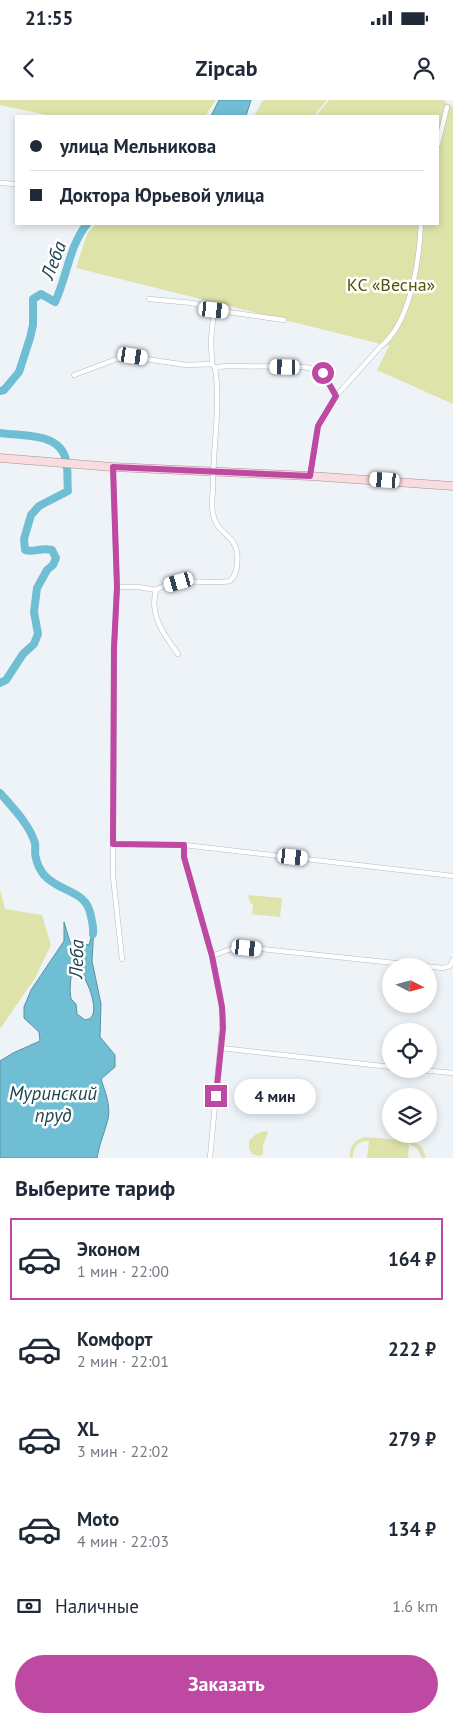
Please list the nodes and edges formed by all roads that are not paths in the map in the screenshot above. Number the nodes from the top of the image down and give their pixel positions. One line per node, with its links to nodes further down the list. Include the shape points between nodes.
1 (447, 107): 2 (street)
2 (439, 140)
3 (0, 183): 4 (street)
4 (15, 184)
5 (421, 225): 11 (street, via 415,278 395,330)
6 (149, 299): 7 (street, via 193,303)
7 (214, 310): 8 (street); 9 (street)
8 (284, 320)
9 (213, 366): 10 (street, via 133,356); 11 (street, via 320,370); 14 (street, via 217,402)
10 (74, 375)
11 (336, 396): 15 (street, via 318,426)
12 (0, 458): 13 (main road)
13 (113, 467): 14 (main road); 17 (street)
14 (213, 470): 15 (main road); 18 (street, via 213,516 216,524 236,545 238,555 234,578 227,582 186,580)
15 (310, 476): 16 (main road)
16 (453, 486)
17 (117, 587): 18 (street); 20 (street)
18 (156, 590): 19 (street, via 156,618)
19 (178, 654)
20 (113, 844): 21 (street); 24 (street)
21 (184, 845): 22 (street); 23 (street, via 184,857)
22 (453, 876)
23 (212, 956): 25 (street, via 242,947 443,968 450,966); 26 (street, via 222,1007)
24 (122, 959)
25 (453, 960)
26 (221, 1048): 27 (street); 30 (street)
27 (382, 1066)
28 (437, 1071): 29 (street)
29 (453, 1073)
30 (210, 1158)

